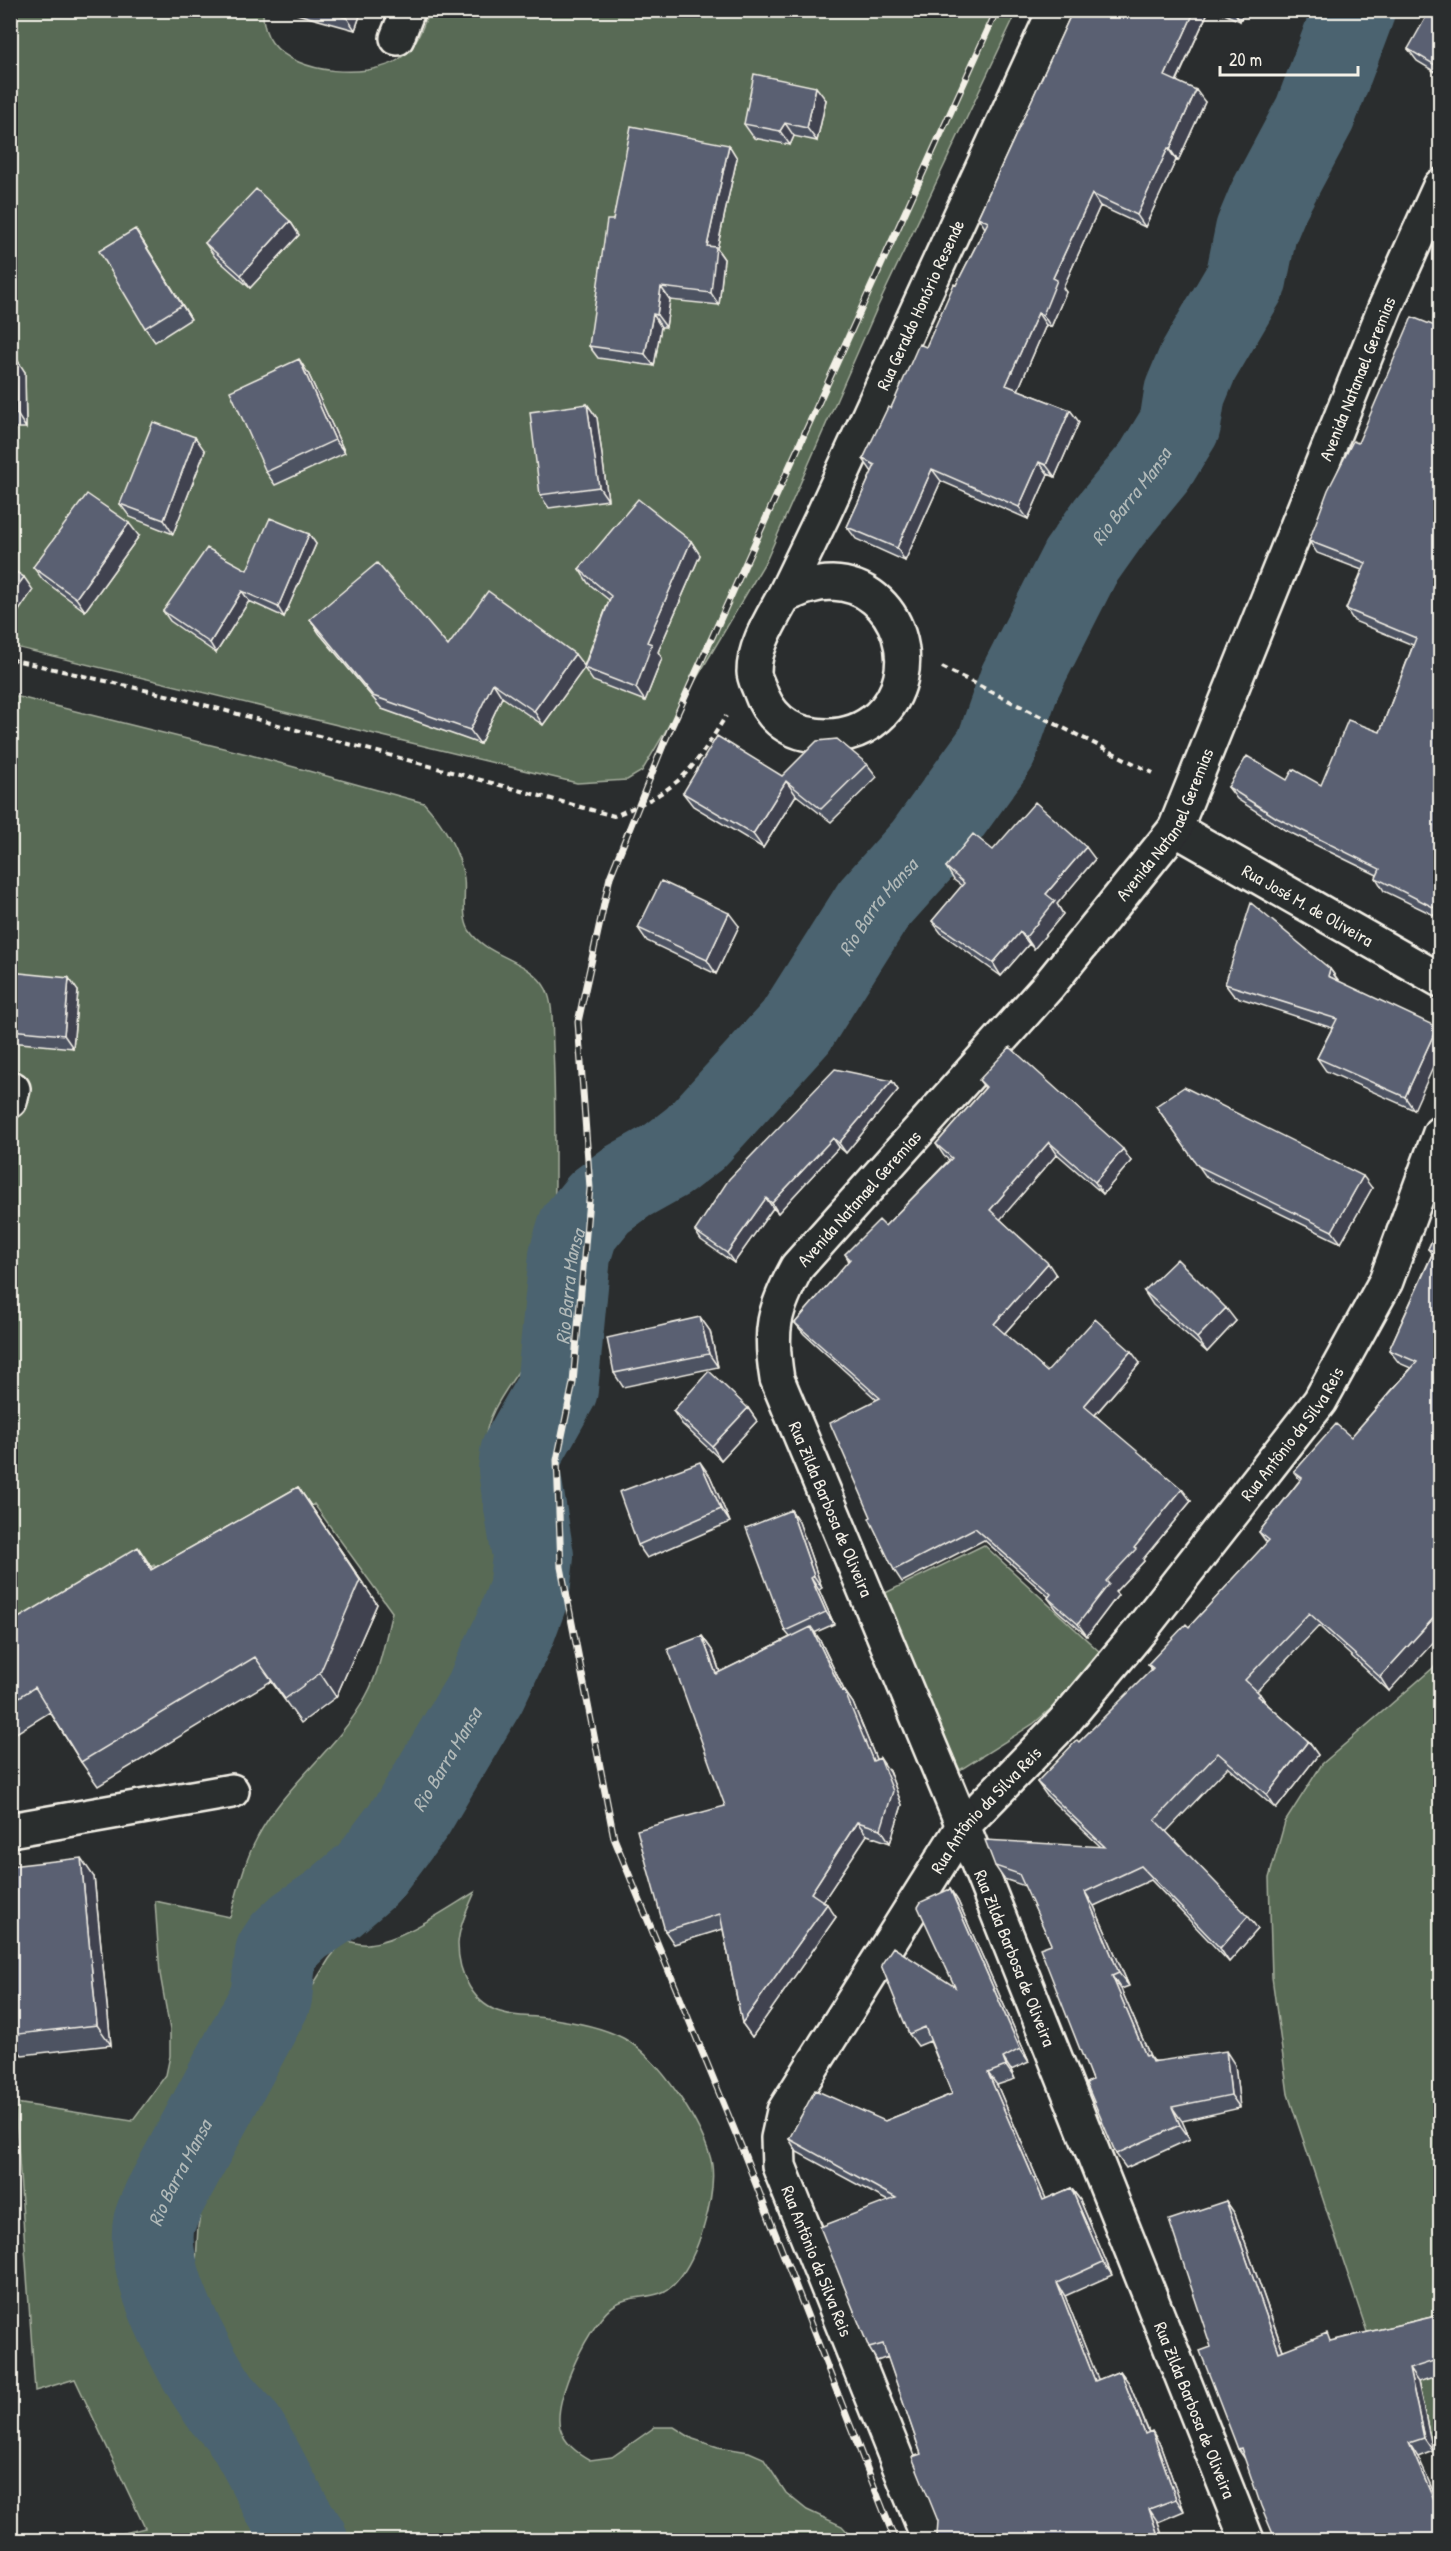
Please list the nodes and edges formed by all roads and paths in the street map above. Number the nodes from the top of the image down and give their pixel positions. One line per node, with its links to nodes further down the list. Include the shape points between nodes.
1 (1055, 10): 3 (street, Rua Geraldo Honório Resende)
2 (1440, 186): 8 (street, Avenida Natanael Geremias, via 1385,308)
3 (784, 596): 6 (street, Rua Geraldo Honório Resende, via 762,637); 6 (street, via 809,585 834,583 859,590 880,604 896,625 903,649 902,675 894,699 877,718 855,732 830,737 805,734 789,729 772,715)
4 (10, 659): 6 (path, via 176,697 614,816 656,797 677,782 700,756)
5 (950, 670): 7 (path)
6 (754, 673)
7 (1144, 769)
8 (1175, 829): 9 (street, Rua José M. de Oliveira); 11 (street, Avenida Natanael Geremias, via 1049,985 797,1267 782,1294 775,1318 772,1345)
9 (1440, 980)
10 (1440, 1133): 13 (street, Rua Antônio da Silva Reis, via 1386,1281 1320,1401 1140,1631 1062,1723)
11 (777, 1379): 13 (street, Rua Zilda Barbosa de Oliveira)
12 (232, 1791): 14 (street)
13 (963, 1826): 15 (street, Rua Antônio da Silva Reis, via 784,2112 778,2138 779,2166); 16 (street, Rua Zilda Barbosa de Oliveira)
14 (10, 1830)
15 (928, 2541)
16 (1246, 2541)

